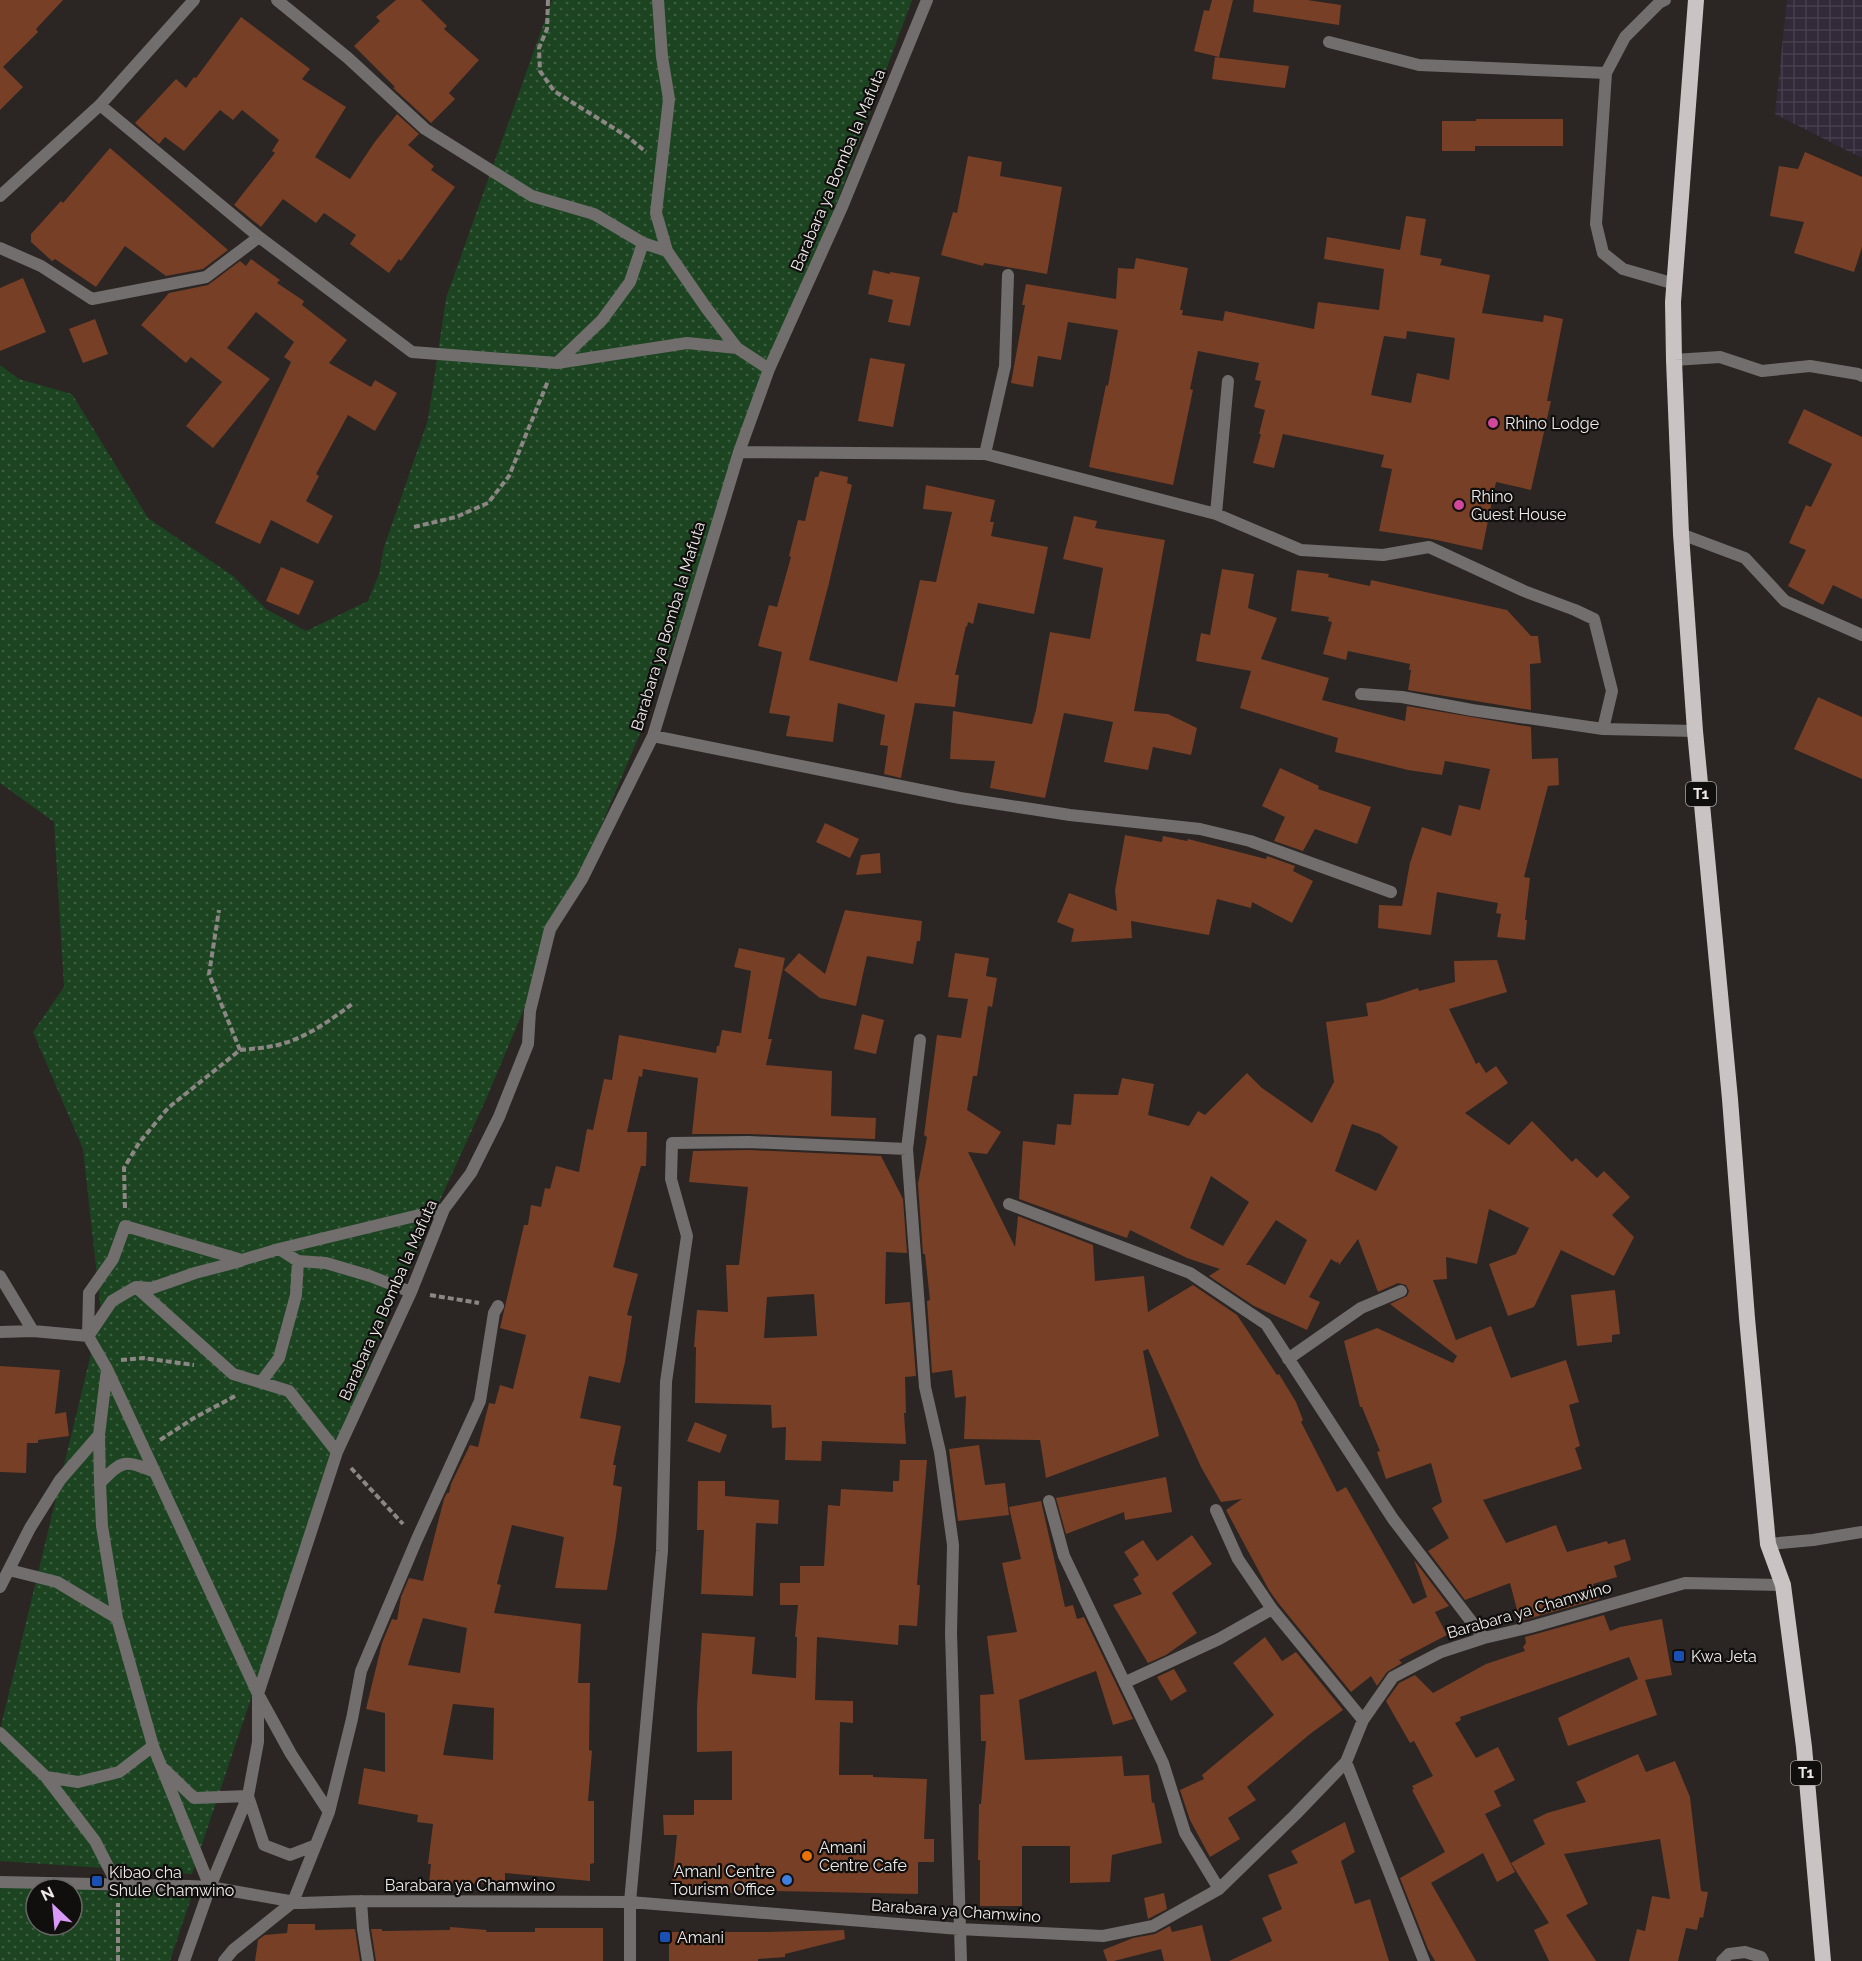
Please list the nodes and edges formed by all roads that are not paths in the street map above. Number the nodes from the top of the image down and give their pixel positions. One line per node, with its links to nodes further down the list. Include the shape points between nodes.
1 (194, 0): 9 (street)
2 (277, 0): 12 (street, via 425,129 532,196 594,214)
3 (658, 0): 14 (street, via 669,99 656,213)
4 (927, 0): 20 (street, Barabara ya Bomba la Mafuta, via 842,207)
5 (1665, 0): 8 (street, via 1625,37)
6 (1696, 0): 16 (highway, T1)
7 (1329, 42): 8 (street, via 1419,64)
8 (1606, 73): 16 (street, via 1596,224 1603,253 1623,269)
9 (100, 105): 10 (street); 11 (street)
10 (0, 196)
11 (259, 237): 13 (street, via 206,277 92,299 41,266); 19 (street, via 412,352)
12 (643, 243): 14 (street); 19 (street, via 630,282 602,320)
13 (0, 248)
14 (667, 251): 17 (street)
15 (1008, 275): 24 (street, via 1005,366)
16 (1675, 284): 18 (highway, T1)
17 (737, 348): 19 (street, via 687,343); 20 (street)
18 (1674, 360): 21 (street, via 1720,357 1762,371 1810,366); 26 (highway, T1)
19 (557, 363)
20 (769, 369): 23 (street, Barabara ya Bomba la Mafuta)
21 (1862, 376)
22 (1228, 381): 25 (street)
23 (739, 452): 24 (street); 31 (street, Barabara ya Bomba la Mafuta)
24 (985, 454): 25 (street)
25 (1216, 514): 29 (street, via 1301,550 1383,555 1429,547 1594,619 1612,691)
26 (1681, 534): 27 (street, via 1744,558 1785,601); 30 (highway, T1)
27 (1862, 635)
28 (1362, 694): 29 (street)
29 (1603, 729): 30 (street)
30 (1695, 730): 58 (highway, T1)
31 (653, 736): 32 (street, via 960,798 1200,830 1250,841); 36 (street, Barabara ya Bomba la Mafuta, via 582,879 550,929 530,1011 528,1044 499,1118 471,1173)
32 (1391, 892)
33 (920, 1040): 34 (street)
34 (907, 1149): 82 (street, via 672,1143 671,1179 687,1236 666,1382 662,1551); 83 (street, via 925,1387 940,1452 953,1545 951,1633)
35 (1010, 1204): 48 (street, via 1190,1273 1266,1324)
36 (444, 1209): 37 (street); 43 (street, Barabara ya Bomba la Mafuta)
37 (279, 1249): 38 (street); 39 (street)
38 (242, 1260): 41 (street, via 152,1288); 47 (street, via 125,1226 113,1259 89,1293)
39 (298, 1261): 43 (street, via 326,1263); 50 (street, via 296,1295 279,1358)
40 (0, 1276): 45 (street)
41 (136, 1287): 47 (street, via 112,1301); 50 (street, via 233,1374)
42 (1401, 1291): 48 (street, via 1361,1308)
43 (411, 1292): 52 (street, Barabara ya Bomba la Mafuta)
44 (498, 1306): 74 (street, via 480,1401 361,1671)
45 (33, 1331): 46 (street); 47 (street)
46 (0, 1332)
47 (88, 1336): 49 (street)
48 (1288, 1359): 64 (street, via 1393,1519)
49 (105, 1365): 51 (street); 53 (street)
50 (261, 1382): 52 (street, via 289,1391)
51 (99, 1435): 54 (street); 59 (street, via 60,1480)
52 (337, 1452): 66 (street, Barabara ya Bomba la Mafuta)
53 (155, 1472): 54 (street, via 132,1463 116,1466); 66 (street)
54 (100, 1483): 63 (street, via 102,1526)
55 (1049, 1501): 65 (street, via 1064,1556)
56 (1216, 1510): 62 (street, via 1238,1559)
57 (1862, 1532): 58 (street)
58 (1768, 1544): 60 (highway, T1)
59 (9, 1570): 61 (street); 63 (street, via 57,1582)
60 (1783, 1585): 64 (street, Barabara ya Chamwino, via 1685,1583); 92 (highway, T1, via 1804,1747)
61 (0, 1587)
62 (1272, 1609): 65 (street, via 1219,1639); 67 (street)
63 (117, 1618): 69 (street)
64 (1484, 1638): 67 (street, Barabara ya Chamwino, via 1441,1652 1393,1677)
65 (1126, 1682): 79 (street, via 1163,1763 1185,1833)
66 (258, 1694): 73 (street, Barabara ya Bomba la Mafuta, via 258,1742); 74 (street)
67 (1363, 1720): 70 (street, Barabara ya Chamwino)
68 (0, 1733): 72 (street)
69 (153, 1746): 71 (street); 72 (street, via 119,1772 78,1782)
70 (1346, 1762): 79 (street, Barabara ya Chamwino); 89 (street)
71 (160, 1766): 73 (street, via 194,1798); 78 (street)
72 (46, 1777): 77 (street, via 95,1841)
73 (248, 1796): 75 (street, via 264,1845 290,1855); 78 (street, Barabara ya Bomba la Mafuta)
74 (329, 1812): 75 (street)
75 (316, 1845): 81 (street)
76 (0, 1882): 77 (street, Barabara ya Chamwino)
77 (117, 1884): 78 (street, Barabara ya Chamwino)
78 (210, 1887): 81 (street, Barabara ya Chamwino); 84 (street, Barabara ya Bomba la Mafuta)
79 (1219, 1889): 83 (street, Barabara ya Chamwino, via 1153,1926 1103,1936)
80 (361, 1901): 81 (street, Barabara ya Chamwino); 82 (street, Barabara ya Chamwino); 86 (street)
81 (293, 1902): 85 (street)
82 (630, 1902): 83 (street, Barabara ya Chamwino); 87 (street)
83 (959, 1929): 88 (street)
84 (184, 1961)
85 (224, 1961)
86 (368, 1961)
87 (630, 1961)
88 (961, 1961)
89 (1424, 1961)
90 (1722, 1961): 91 (street, via 1729,1954 1744,1952)
91 (1763, 1961)
92 (1823, 1961)

